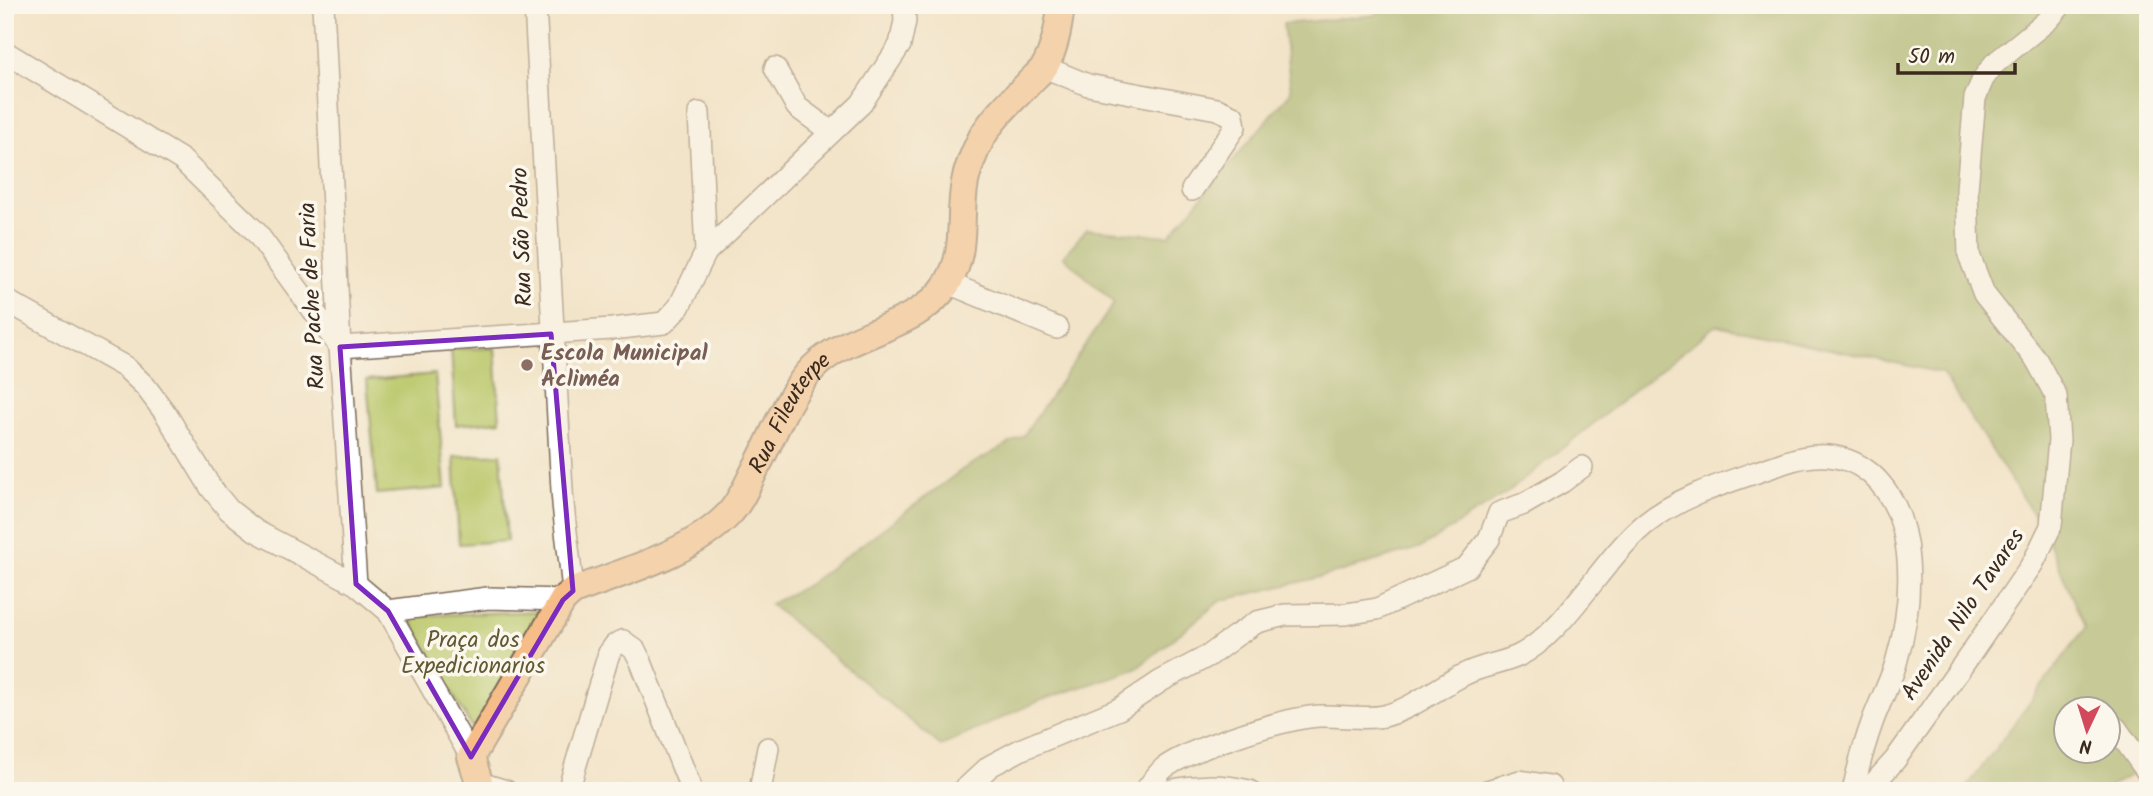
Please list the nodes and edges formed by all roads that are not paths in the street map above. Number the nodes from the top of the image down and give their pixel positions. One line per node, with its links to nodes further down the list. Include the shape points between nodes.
1 (323, 5): 17 (street, Rua Pache de Faria)
2 (535, 5): 16 (street, Rua São Pedro)
3 (904, 5): 10 (street, via 900,45 861,104)
4 (1062, 5): 8 (main road, Rua Fileuterpe, via 1055,43)
5 (2060, 5): 38 (street, Avenida Nilo Tavares, via 1983,79 1975,98 1966,189 1969,255 1984,294 2037,360 2056,396 2059,440 2051,526 2034,563 1895,760)
6 (5, 52): 17 (street, via 182,160 256,232)
7 (775, 68): 10 (street, via 797,107)
8 (1044, 68): 11 (street, via 1088,85 1217,109 1233,116 1235,127); 13 (main road, Rua Fileuterpe, via 992,120 976,149 965,182 960,255)
9 (699, 113): 12 (street)
10 (831, 132): 12 (street)
11 (1192, 190)
12 (706, 252): 16 (street, via 679,307 664,323)
13 (948, 283): 15 (street); 20 (main road, Rua Fileuterpe, via 930,304 831,354 813,368 794,394 742,494 716,526 658,558)
14 (5, 300): 19 (street, via 125,367 166,414 229,510 256,531)
15 (1057, 328)
16 (551, 334): 17 (street); 20 (street, Rua São Pedro)
17 (340, 347): 19 (street, Rua Pache de Faria)
18 (1582, 467): 32 (street, via 1499,513 1489,539 1467,567 1377,609 1284,615 1258,622 1119,709 990,766)
19 (356, 584): 21 (street)
20 (568, 596): 21 (street, via 488,598); 24 (main road)
21 (388, 611): 24 (street)
22 (2122, 736): 25 (street)
23 (768, 748): 31 (street)
24 (471, 757): 27 (main road)
25 (2148, 773)
26 (1550, 786): 36 (street, via 1520,781)
27 (481, 787): 28 (street)
28 (506, 791)
29 (568, 791): 30 (street, via 610,653 623,642 635,650 641,662)
30 (692, 791)
31 (760, 791)
32 (963, 791)
33 (1145, 791): 37 (street, via 1163,769 1191,754 1278,723 1317,716 1383,716 1465,674 1519,655 1542,639 1611,557 1671,505 1795,459 1823,454 1859,463 1882,484 1896,504 1908,564 1908,601 1896,663 1872,721)
34 (1167, 791): 35 (street, via 1198,784)
35 (1250, 791)
36 (1487, 791)
37 (1853, 791)
38 (1867, 791)

